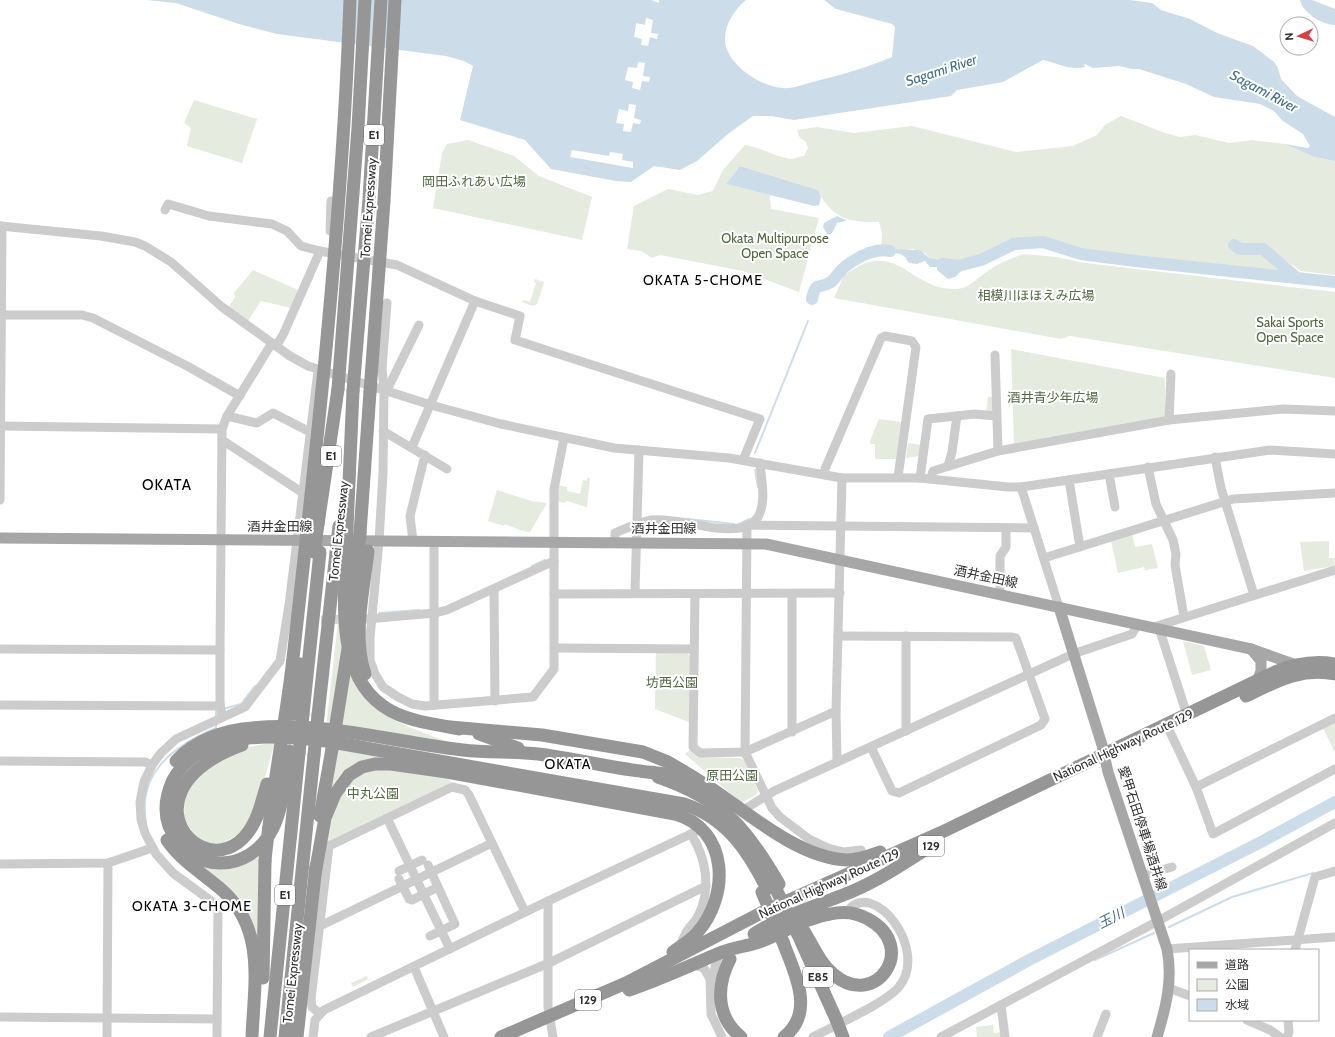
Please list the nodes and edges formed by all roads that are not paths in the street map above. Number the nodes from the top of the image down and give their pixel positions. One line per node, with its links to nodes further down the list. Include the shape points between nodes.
1 (350, 0): 110 (highway, bridge, via 344,129 332,290)
2 (365, 0): 110 (highway, Tomei Expressway / E1, bridge, via 338,388)
3 (380, 0): 71 (highway, Tomei Expressway / E1, bridge, via 370,184)
4 (395, 0): 17 (highway, bridge, via 385,194 372,363)
5 (331, 201): 8 (street)
6 (165, 210): 8 (street, via 168,204 209,216 272,224 287,231 301,246)
7 (1, 226): 11 (street); 13 (street, via 101,236 145,246 171,262 222,306)
8 (324, 252): 9 (street, via 397,265); 13 (street, via 283,335); 15 (street)
9 (476, 300): 19 (street); 37 (street, via 520,316 515,340 760,419)
10 (387, 303): 17 (street)
11 (1, 315): 18 (street, via 93,318); 25 (street)
12 (419, 325): 17 (street)
13 (274, 345): 15 (street, via 297,361); 18 (street)
14 (995, 355): 23 (street)
15 (318, 370): 17 (street); 28 (street)
16 (1171, 374): 24 (street)
17 (379, 391): 19 (street); 27 (street); 60 (highway)
18 (240, 396): 21 (street)
19 (431, 405): 29 (street); 31 (street)
20 (1335, 411): 24 (street, via 1283,409)
21 (227, 416): 26 (street); 28 (street, via 257,423 273,413)
22 (957, 416): 23 (street); 38 (street); 45 (street, via 928,419)
23 (996, 416): 33 (street)
24 (1169, 420): 33 (street)
25 (0, 426): 26 (street); 51 (street)
26 (222, 429): 30 (street)
27 (383, 431): 31 (street); 60 (street)
28 (310, 432): 50 (street)
29 (564, 438): 32 (street); 66 (street, via 554,489)
30 (222, 440): 50 (street); 62 (street)
31 (412, 447): 35 (street)
32 (639, 450): 37 (street); 55 (street)
33 (998, 451): 38 (street)
34 (1335, 454): 36 (street, via 1270,450)
35 (425, 455): 40 (street); 64 (street, via 410,516)
36 (1215, 457): 39 (street); 52 (street)
37 (752, 461): 42 (street); 56 (street, via 763,499 758,516)
38 (948, 466): 46 (street, via 933,471)
39 (1148, 467): 41 (street); 54 (street, via 1156,504)
40 (447, 469)
41 (1109, 474): 47 (street); 53 (street)
42 (825, 475): 43 (street, via 825,469 881,338 885,336 912,341 916,347); 44 (street)
43 (898, 477): 44 (street); 45 (street)
44 (842, 478): 57 (street)
45 (920, 478): 46 (street)
46 (931, 478): 48 (street)
47 (1069, 480): 48 (street); 70 (street)
48 (1022, 488): 59 (street)
49 (1335, 493): 52 (street, via 1233,499)
50 (303, 494): 63 (street)
51 (0, 500)
52 (1225, 502): 54 (street); 84 (street)
53 (1112, 504)
54 (1164, 521): 70 (street); 87 (street, via 1176,554 1175,565)
55 (637, 523): 56 (street, via 670,520 729,528); 67 (street, via 615,533); 68 (street)
56 (747, 526): 57 (street); 69 (street)
57 (842, 526): 58 (street); 73 (street)
58 (1006, 528): 59 (street); 83 (street, via 1006,546 1000,556)
59 (1034, 528): 72 (street)
60 (370, 536): 63 (main road, 酒井金田線); 64 (main road, 酒井金田線); 88 (street); 113 (highway, via 359,639 360,656 365,672 372,687 390,705 406,715); 148 (highway, bridge, via 320,812)
61 (0, 538): 62 (main road, 酒井金田線)
62 (220, 540): 63 (main road, 酒井金田線); 97 (street)
63 (297, 541): 108 (street, via 290,622 280,661 245,707)
64 (413, 541): 65 (main road, 酒井金田線)
65 (434, 541): 66 (main road, 酒井金田線); 86 (street)
66 (553, 542): 67 (main road, 酒井金田線); 74 (street)
67 (615, 542): 68 (main road, 酒井金田線)
68 (636, 542): 69 (main road, 酒井金田線); 77 (street)
69 (747, 543): 73 (main road, 酒井金田線, via 781,546); 81 (street)
70 (1080, 547): 72 (street)
71 (341, 553): 113 (highway, via 346,629 357,674 370,695 383,706 399,715); 192 (highway, Tomei Expressway / E1, bridge, via 318,715)
72 (1044, 558): 85 (street)
73 (840, 559): 78 (street); 83 (main road, 酒井金田線)
74 (554, 562): 76 (street); 79 (street)
75 (1335, 570): 84 (street)
76 (494, 590): 86 (street); 105 (street)
77 (635, 593): 79 (street); 80 (street)
78 (840, 593): 82 (street); 91 (street)
79 (554, 594): 93 (street)
80 (695, 594): 81 (street); 95 (street)
81 (748, 594): 82 (street); 121 (street)
82 (792, 594): 116 (street)
83 (1000, 594): 85 (main road, 酒井金田線)
84 (1254, 595): 87 (street)
85 (1059, 607): 89 (main road, 酒井金田線); 98 (main road, 愛甲石田停車場酒井線)
86 (435, 613): 88 (street); 107 (street)
87 (1184, 617): 90 (street)
88 (369, 618): 107 (street, via 370,660 375,674 384,687 412,704)
89 (1138, 624): 90 (main road, 酒井金田線); 98 (street, via 1132,634)
90 (1156, 628): 96 (main road, 酒井金田線); 111 (street)
91 (838, 636): 92 (street); 109 (street)
92 (906, 636): 102 (street, via 1016,638); 115 (street)
93 (554, 648): 95 (street); 105 (street, via 554,669 532,697)
94 (0, 649): 97 (street)
95 (694, 649): 121 (street, via 694,747 700,753)
96 (1251, 649): 100 (main road, 酒井金田線); 104 (main road, via 1262,661)
97 (220, 650): 108 (street)
98 (1073, 654): 102 (street); 123 (main road, 愛甲石田停車場酒井線)
99 (1335, 664): 100 (highway, National Highway Route 129 / 129, via 1315,662)
100 (1296, 665): 101 (main road, 酒井金田線); 104 (highway, National Highway Route 129 / 129)
101 (1313, 671): 103 (highway, National Highway Route 129 / 129); 117 (highway, National Highway Route 129 / 129, via 1280,680)
102 (1030, 674): 115 (street); 119 (street, via 1046,719 1041,725 899,794 892,791)
103 (1335, 674)
104 (1257, 681): 111 (highway, National Highway Route 129 / 129)
105 (495, 701): 107 (street)
106 (0, 705): 108 (street)
107 (434, 705)
108 (221, 711): 126 (street, via 176,739)
109 (836, 711): 116 (street); 125 (street)
110 (294, 712): 118 (highway, bridge, via 252,828 243,840 232,847 215,850 198,846 185,833 179,822 177,804 186,780 209,760 241,745); 120 (highway, Tomei Expressway / E1, bridge); 190 (highway, bridge, via 272,799 265,861 264,960)
111 (1187, 715): 123 (highway, National Highway Route 129 / 129)
112 (1335, 718): 132 (street)
113 (429, 723): 114 (highway)
114 (450, 727): 122 (highway); 131 (highway, via 542,735 643,752 668,762)
115 (906, 730): 119 (street)
116 (792, 732): 121 (street)
117 (1170, 732): 123 (highway, National Highway Route 129 / 129); 132 (street)
118 (275, 736): 120 (highway, via 250,737 222,743 182,767 171,785 166,805 169,826 181,844 200,858 215,863 240,861 253,853 264,843 276,820); 128 (highway, via 326,741)
119 (871, 747): 125 (street)
120 (294, 752): 191 (highway, Tomei Expressway / E1)
121 (745, 752): 134 (street)
122 (540, 754): 129 (highway); 189 (highway, via 464,750 357,734 269,726 241,729 216,736 198,744 178,759 164,779 159,794 161,825 172,848 230,898 249,929 255,964)
123 (1105, 758): 138 (highway, National Highway Route 129 / 129); 141 (highway, National Highway Route 129 / 129); 149 (main road, 愛甲石田停車場酒井線)
124 (0, 761): 126 (street, via 145,762)
125 (837, 762): 134 (street)
126 (152, 765): 142 (street, via 144,782 140,802 141,818)
127 (1335, 769): 132 (street, via 1213,834)
128 (496, 770): 130 (highway); 133 (highway); 139 (highway, via 684,804 716,819)
129 (641, 771): 131 (highway, via 676,774); 139 (highway, via 683,787 708,801 732,817)
130 (447, 772): 133 (highway); 148 (highway, via 383,763 362,768 349,775 337,790 328,810)
131 (699, 782): 138 (highway, via 794,843 835,858 860,858)
132 (1196, 787)
133 (539, 789): 163 (highway, via 674,814 687,818 702,829 710,839 718,859 718,890 702,928)
134 (766, 796): 135 (street); 143 (street, via 780,817 818,844 844,852)
135 (748, 807)
136 (388, 818): 140 (street, via 452,787 460,788 469,795); 150 (street); 157 (street, via 329,846)
137 (1335, 823): 156 (street)
138 (940, 832): 171 (highway, National Highway Route 129 / 129, via 765,911)
139 (744, 839): 160 (highway, E85, bridge)
140 (492, 843): 150 (street); 154 (street)
141 (931, 846): 158 (highway, via 862,887 808,908); 171 (highway, National Highway Route 129 / 129, via 785,910)
142 (152, 848): 144 (street); 182 (street, via 173,873 218,906)
143 (861, 850)
144 (108, 862): 145 (street); 180 (street)
145 (0, 864)
146 (1172, 867): 149 (street)
147 (1335, 871): 162 (street, via 1315,878)
148 (315, 874): 193 (highway)
149 (1144, 876): 156 (main road, 愛甲石田停車場酒井線)
150 (417, 880): 157 (street); 164 (street)
151 (706, 886): 153 (street, via 703,858 693,833); 163 (street, via 698,917 688,929); 168 (street)
152 (441, 892): 152 (street, bridge, via 425,862 399,875 411,900); 159 (street, bridge, via 455,924)
153 (548, 901): 154 (street); 168 (street)
154 (526, 912): 164 (street)
155 (847, 912): 160 (highway, via 870,920 881,928 891,943 889,966 881,977 871,983 851,984 834,975 819,957); 167 (highway, via 819,917); 202 (street, via 856,905 868,903 888,915 898,926 907,947 905,975 898,988 886,998)
156 (1157, 917): 165 (main road, 愛甲石田停車場酒井線); 175 (street)
157 (320, 926): 178 (street, via 311,999)
158 (754, 934)
159 (430, 936)
160 (794, 937): 183 (highway, E85); 201 (highway, via 796,975 801,998 798,1020)
161 (1335, 937): 162 (street)
162 (1298, 939): 165 (street); 166 (street)
163 (679, 948): 171 (highway)
164 (450, 949): 170 (street)
165 (1167, 949): 172 (main road, 愛甲石田停車場酒井線)
166 (1295, 949)
167 (726, 956): 169 (highway); 173 (street, via 715,966); 200 (highway, via 721,984 721,1008 731,1027)
168 (549, 963): 176 (street); 186 (street)
169 (692, 965): 171 (highway); 173 (street, via 707,971)
170 (414, 967): 176 (street); 178 (street)
171 (628, 986): 186 (highway, National Highway Route 129 / 129)
172 (1169, 988): 174 (street); 208 (main road, 愛甲石田停車場酒井線)
173 (710, 989): 199 (street, via 710,1014)
174 (1189, 996)
175 (1001, 1005): 205 (street); 206 (street)
176 (434, 1011): 195 (street); 196 (street)
177 (1106, 1014): 207 (street)
178 (317, 1016): 181 (street); 194 (street)
179 (0, 1017): 180 (street)
180 (107, 1018): 182 (street); 187 (street)
181 (305, 1018)
182 (217, 1019): 188 (street)
183 (833, 1021): 203 (highway, E85); 204 (highway, E85, bridge)
184 (1250, 1021): 209 (street)
185 (1288, 1021): 210 (street)
186 (551, 1026): 197 (highway, National Highway Route 129 / 129); 198 (highway, National Highway Route 129 / 129)
187 (107, 1037)
188 (217, 1037)
189 (252, 1037)
190 (256, 1037)
191 (270, 1037)
192 (285, 1037)
193 (297, 1037)
194 (313, 1037)
195 (371, 1037)
196 (444, 1037)
197 (501, 1037)
198 (522, 1037)
199 (722, 1037)
200 (741, 1037)
201 (784, 1037)
202 (813, 1037)
203 (834, 1037)
204 (843, 1037)
205 (941, 1037)
206 (1005, 1037)
207 (1097, 1037)
208 (1157, 1037)
209 (1280, 1037)
210 (1287, 1037)

